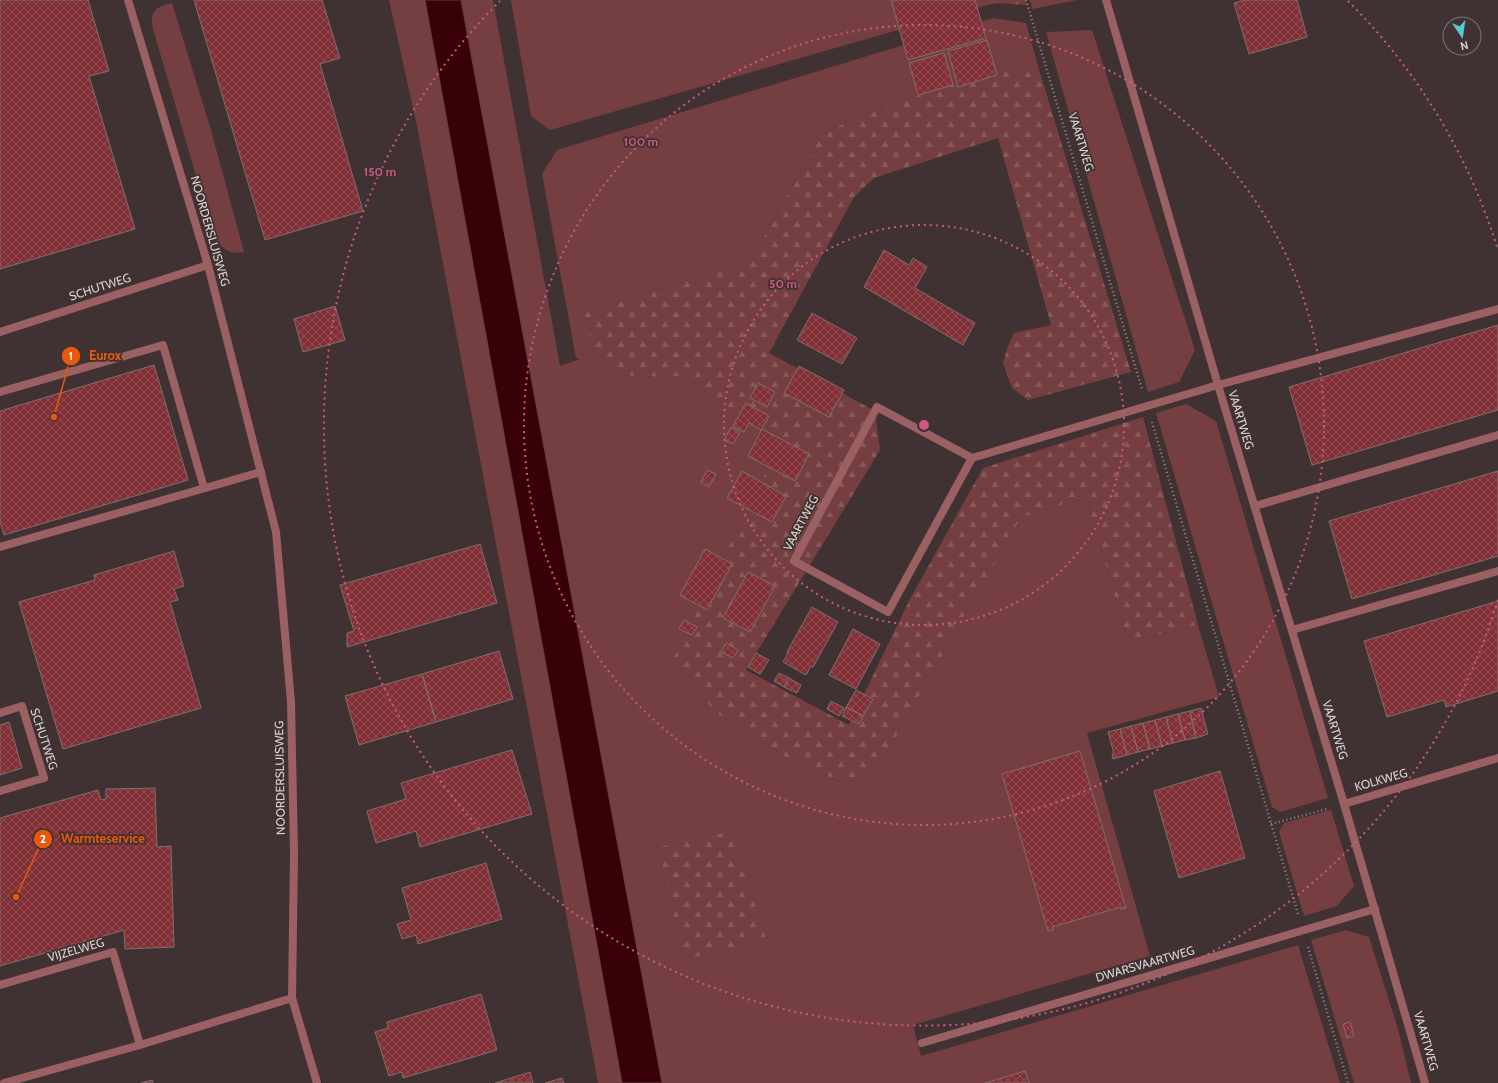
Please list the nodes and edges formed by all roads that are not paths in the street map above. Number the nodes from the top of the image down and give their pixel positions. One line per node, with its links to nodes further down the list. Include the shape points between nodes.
1 (128, 0): 3 (street, NOORDERSLUISWEG)
2 (1106, 0): 6 (street, VAARTWEG)
3 (208, 265): 5 (street, SCHUTWEG); 10 (street, NOORDERSLUISWEG)
4 (1498, 309): 6 (street)
5 (0, 332)
6 (1218, 386): 9 (street, VAARTWEG); 12 (street, VAARTWEG)
7 (0, 392): 11 (street, via 163,345)
8 (1498, 435): 12 (street)
9 (972, 458): 9 (street, VAARTWEG, via 888,612 794,561 877,407)
10 (261, 472): 11 (street); 22 (street, NOORDERSLUISWEG, via 276,532 291,702 294,854)
11 (204, 488): 13 (street)
12 (1255, 506): 15 (street, VAARTWEG)
13 (0, 547)
14 (1498, 570): 15 (street)
15 (1292, 630): 19 (street, VAARTWEG)
16 (0, 713): 18 (street, SCHUTWEG, via 22,706 44,778)
17 (1498, 758): 19 (street, KOLKWEG)
18 (0, 791)
19 (1344, 804): 20 (street, VAARTWEG)
20 (1375, 909): 23 (street, DWARSVAARTWEG); 27 (street, VAARTWEG)
21 (0, 985): 24 (street, VIJZELWEG, via 113,952)
22 (292, 998): 24 (street); 26 (street, NOORDERSLUISWEG)
23 (922, 1043)
24 (140, 1045): 25 (street)
25 (4, 1083)
26 (317, 1083)
27 (1425, 1083)

